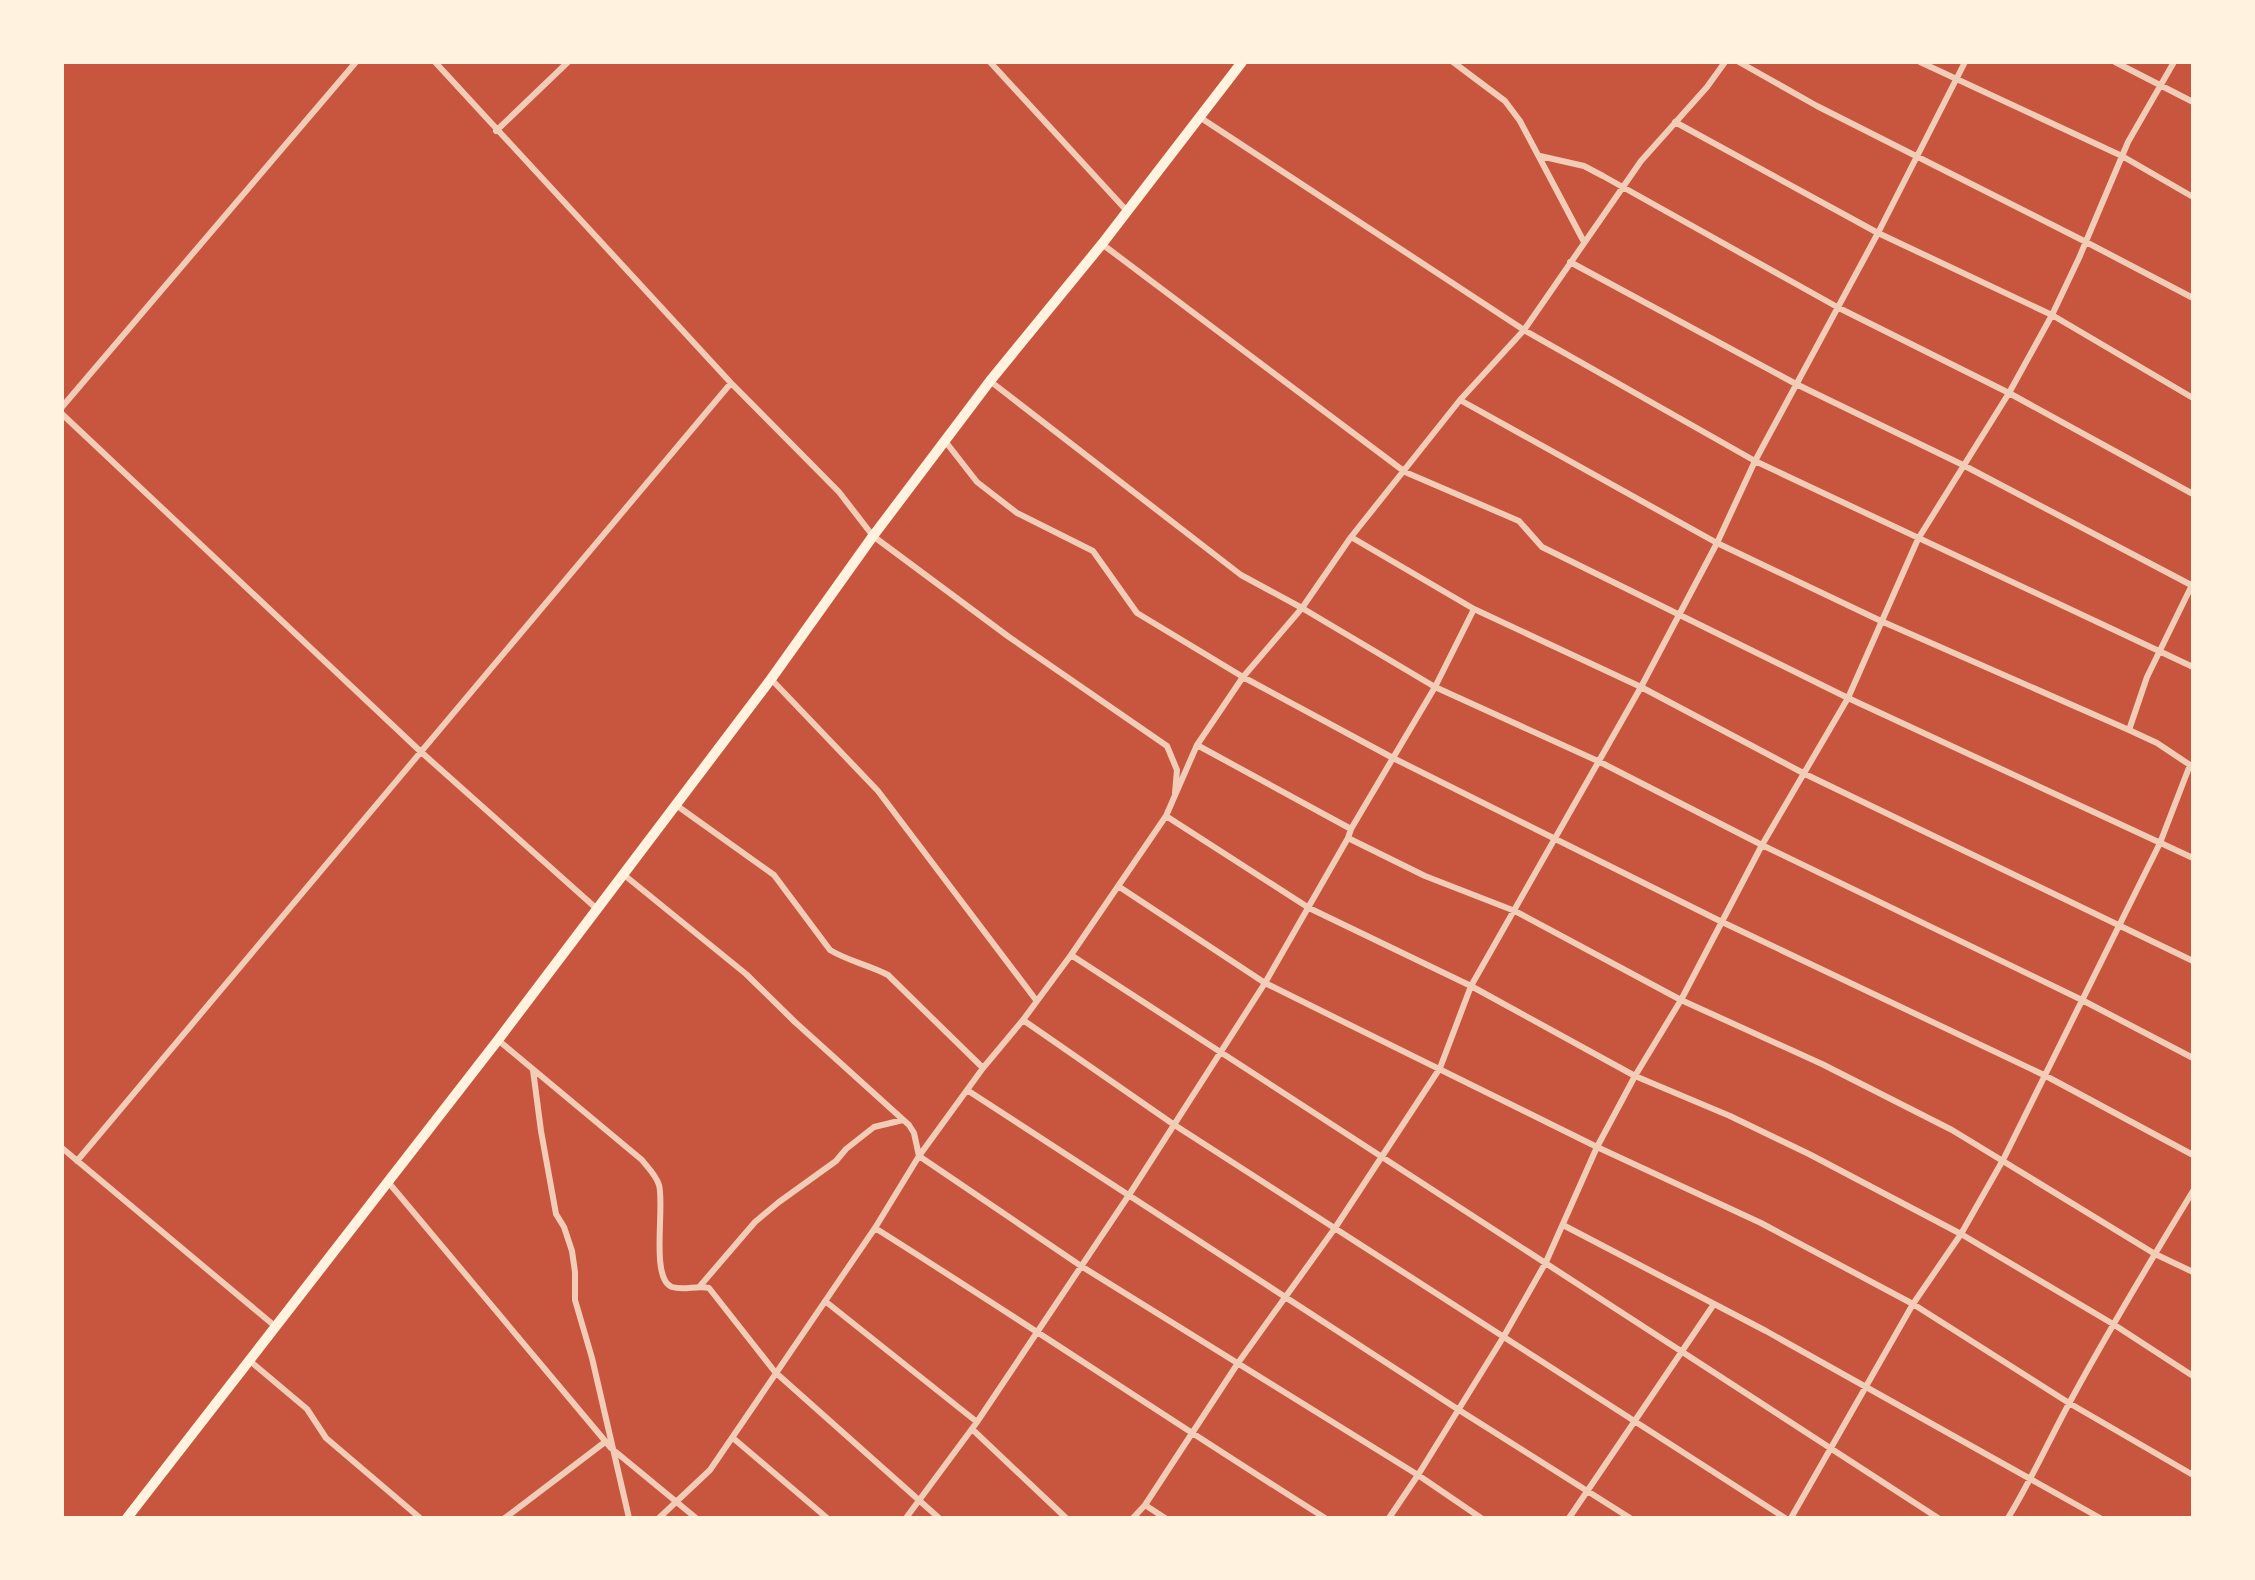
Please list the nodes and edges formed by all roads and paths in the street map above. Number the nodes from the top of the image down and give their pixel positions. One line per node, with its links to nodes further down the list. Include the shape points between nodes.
1 (356, 62): 40 (street)
2 (435, 62): 18 (street)
3 (568, 62): 18 (street)
4 (990, 62): 24 (street)
5 (1242, 62): 16 (main road)
6 (1453, 62): 19 (street, via 1505,101)
7 (1725, 62): 17 (street)
8 (1739, 62): 20 (street)
9 (1920, 62): 13 (street)
10 (1965, 62): 13 (street)
11 (2115, 62): 14 (street)
12 (2174, 62): 14 (street)
13 (1955, 80): 20 (street); 21 (street)
14 (2161, 85): 15 (street); 21 (street)
15 (2193, 102)
16 (1201, 118): 24 (main road); 33 (street)
17 (1675, 122): 22 (street); 25 (street)
18 (496, 131): 35 (street)
19 (1540, 156): 22 (street, via 1584,166); 26 (street)
20 (1917, 156): 25 (street); 27 (street)
21 (2122, 156): 23 (street); 27 (street)
22 (1623, 187): 26 (street); 31 (street)
23 (2193, 197)
24 (1127, 211): 28 (main road)
25 (1878, 233): 31 (street); 32 (street)
26 (1584, 242): 29 (street)
27 (2086, 242): 30 (street); 32 (street)
28 (1102, 244): 34 (main road); 45 (street)
29 (1570, 262): 33 (street); 36 (street)
30 (2193, 298)
31 (1839, 308): 36 (street); 37 (street)
32 (2052, 315): 37 (street); 38 (street)
33 (1524, 330): 39 (street); 43 (street)
34 (990, 381): 42 (main road); 52 (street, via 1241,575)
35 (731, 383): 47 (street, via 839,492); 65 (street)
36 (1796, 384): 43 (street); 44 (street)
37 (2009, 393): 44 (street); 46 (street)
38 (2193, 398)
39 (1460, 400): 45 (street); 50 (street)
40 (62, 407)
41 (62, 414): 65 (street)
42 (945, 441): 47 (main road); 58 (street, via 977,482 1017,513 1093,551 1137,613)
43 (1755, 461): 49 (street); 50 (street)
44 (1963, 465): 49 (street); 51 (street)
45 (1405, 472): 48 (street); 54 (street, via 1519,521 1542,547)
46 (2193, 494)
47 (873, 536): 59 (main road); 70 (street, via 1167,746 1177,770)
48 (1351, 537): 52 (street); 53 (street)
49 (1918, 539): 55 (street); 56 (street)
50 (1717, 543): 54 (street); 55 (street)
51 (2193, 585): 56 (street)
52 (1302, 608): 58 (street); 60 (street)
53 (1474, 609): 60 (street); 61 (street)
54 (1679, 613): 61 (street); 62 (street)
55 (1881, 621): 62 (street); 63 (street)
56 (2158, 651): 57 (street); 63 (street)
57 (2193, 667)
58 (1243, 677): 64 (street); 66 (street)
59 (771, 679): 71 (main road); 90 (street, via 878,791)
60 (1435, 687): 66 (street); 67 (street)
61 (1641, 687): 67 (street); 69 (street)
62 (1848, 698): 69 (street); 76 (street)
63 (2129, 730): 68 (street)
64 (1197, 745): 70 (street); 73 (street)
65 (420, 751): 82 (street); 111 (street)
66 (1393, 758): 73 (street); 74 (street)
67 (1600, 762): 74 (street); 77 (street)
68 (2192, 766): 76 (street)
69 (1805, 774): 77 (street); 85 (street)
70 (1174, 801): 72 (street)
71 (676, 805): 79 (main road); 97 (street, via 774,875 830,950 888,975)
72 (1166, 816): 80 (street); 81 (street)
73 (1351, 829): 75 (street)
74 (1554, 837): 83 (street); 84 (street)
75 (1348, 838): 81 (street); 83 (street)
76 (2160, 843): 78 (street); 85 (street)
77 (1762, 845): 84 (street); 92 (street)
78 (2193, 858)
79 (623, 874): 82 (main road); 103 (street, via 746,974)
80 (1118, 886): 86 (street); 88 (street)
81 (1309, 908): 88 (street); 89 (street)
82 (597, 909): 94 (main road)
83 (1515, 911): 89 (street); 91 (street)
84 (1720, 921): 91 (street); 101 (street)
85 (2120, 927): 87 (street); 92 (street)
86 (1071, 955): 90 (street); 95 (street)
87 (2193, 961)
88 (1265, 983): 95 (street); 98 (street)
89 (1471, 986): 98 (street); 100 (street)
90 (1036, 1000): 93 (street)
91 (1681, 1000): 100 (street); 110 (street, via 1822,1064)
92 (2082, 1000): 96 (street); 101 (street)
93 (1023, 1020): 97 (street); 104 (street)
94 (498, 1040): 99 (street); 112 (main road)
95 (1220, 1052): 104 (street); 109 (street)
96 (2193, 1058)
97 (983, 1068): 102 (street)
98 (1440, 1068): 105 (street); 109 (street)
99 (533, 1069): 123 (street, via 654,1175 660,1188 662,1275 673,1287); 147 (street, via 556,1214 572,1251 575,1300)
100 (1635, 1076): 105 (street); 118 (street, via 1809,1154)
101 (2046, 1076): 107 (street); 110 (street)
102 (967, 1090): 108 (street); 114 (street)
103 (903, 1120): 108 (street, via 914,1133); 123 (street, via 874,1127 779,1202)
104 (1173, 1124): 114 (street); 117 (street)
105 (1597, 1147): 115 (street); 127 (street, via 1761,1223)
106 (62, 1148): 111 (street)
107 (2193, 1155)
108 (919, 1156): 116 (street); 121 (street)
109 (1381, 1156): 117 (street); 120 (street)
110 (2003, 1160): 118 (street); 119 (street)
111 (77, 1161): 129 (street)
112 (389, 1183): 129 (main road); 145 (street)
113 (2193, 1191): 119 (street)
114 (1129, 1195): 121 (street); 124 (street)
115 (1563, 1225): 120 (street); 126 (street)
116 (875, 1228): 125 (street); 130 (street)
117 (1335, 1228): 124 (street); 131 (street)
118 (1961, 1234): 127 (street); 128 (street)
119 (2155, 1254): 122 (street); 128 (street)
120 (1546, 1262): 131 (street); 132 (street)
121 (1081, 1266): 130 (street); 134 (street)
122 (2193, 1272)
123 (700, 1286): 135 (street, via 709,1288)
124 (1287, 1297): 134 (street); 139 (street)
125 (825, 1301): 135 (street); 140 (street)
126 (1714, 1304): 132 (street); 137 (street)
127 (1913, 1304): 137 (street); 138 (street)
128 (2113, 1324): 136 (street); 138 (street)
129 (276, 1327): 133 (main road)
130 (1039, 1332): 140 (street); 143 (street)
131 (1504, 1336): 139 (street); 141 (street)
132 (1681, 1352): 141 (street); 146 (street)
133 (250, 1361): 155 (main road); 156 (street, via 307,1409 326,1438)
134 (1238, 1363): 143 (street); 148 (street)
135 (775, 1372): 144 (street); 152 (street)
136 (2193, 1376)
137 (1866, 1388): 146 (street); 150 (street)
138 (2069, 1403): 149 (street); 150 (street)
139 (1459, 1410): 148 (street); 151 (street)
140 (977, 1422): 142 (street)
141 (1636, 1422): 151 (street); 172 (street)
142 (972, 1429): 152 (street); 164 (street)
143 (1191, 1434): 154 (street); 167 (street)
144 (733, 1438): 153 (street); 161 (street)
145 (605, 1442): 147 (street); 157 (street)
146 (1831, 1447): 172 (street); 173 (street)
147 (611, 1448): 153 (street); 158 (street)
148 (1418, 1475): 168 (street); 169 (street)
149 (2193, 1475)
150 (2031, 1480): 174 (street); 175 (street)
151 (1587, 1490): 170 (street); 171 (street)
152 (920, 1501): 162 (street); 163 (street)
153 (678, 1502): 159 (street); 160 (street)
154 (1145, 1505): 165 (street); 166 (street)
155 (127, 1518)
156 (420, 1518)
157 (505, 1518)
158 (629, 1518)
159 (659, 1518)
160 (696, 1518)
161 (827, 1518)
162 (906, 1518)
163 (939, 1518)
164 (1066, 1518)
165 (1133, 1518)
166 (1165, 1518)
167 (1325, 1518)
168 (1389, 1518)
169 (1481, 1518)
170 (1569, 1518)
171 (1630, 1518)
172 (1788, 1518)
173 (1938, 1518)
174 (2008, 1518)
175 (2100, 1518)

